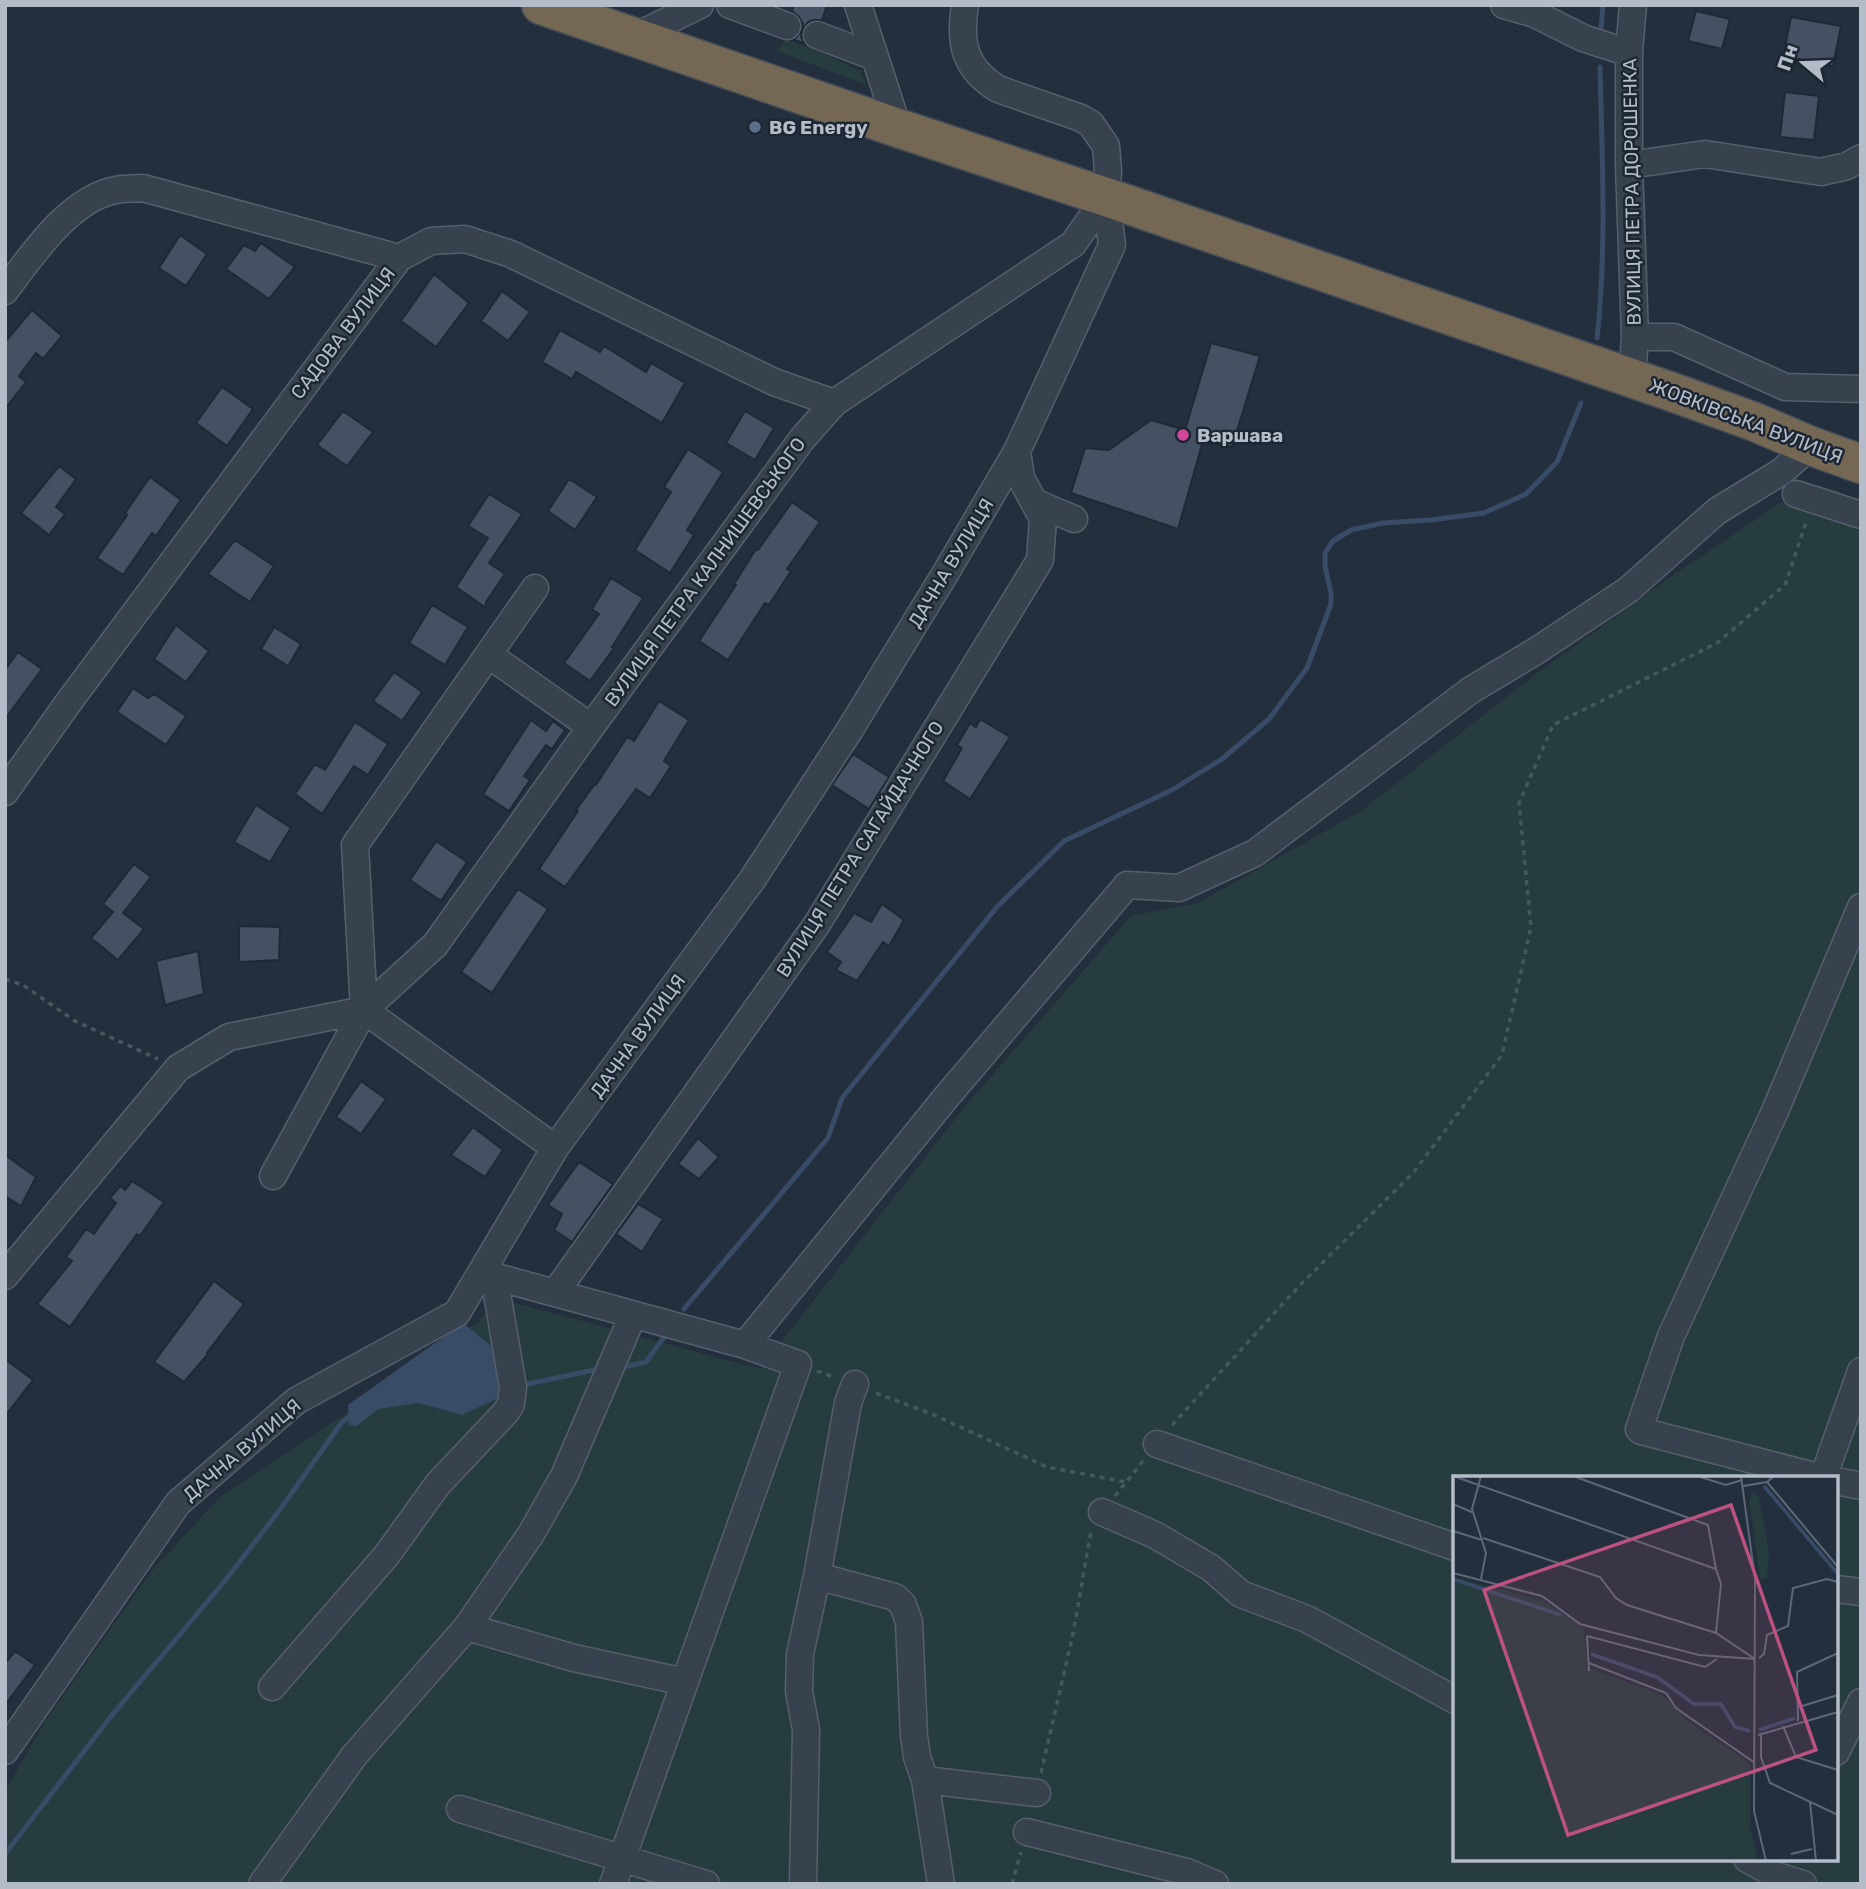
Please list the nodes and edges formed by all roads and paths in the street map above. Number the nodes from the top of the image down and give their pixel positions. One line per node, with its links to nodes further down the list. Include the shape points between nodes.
1 (541, 5): 11 (highway, ЖОВКІВСЬКА ВУЛИЦЯ)
2 (700, 5): 11 (street)
3 (730, 5): 9 (street)
4 (858, 5): 13 (street)
5 (965, 5): 17 (street, ДАЧНА ВУЛИЦЯ, via 965,52 977,72 998,89 1091,124 1106,146)
6 (1504, 5): 8 (street)
7 (1633, 5): 12 (street, ВУЛИЦЯ ПЕТРА ДОРОШЕНКА)
8 (1534, 10): 12 (street, via 1583,38)
9 (787, 26)
10 (817, 36): 13 (street)
11 (634, 37): 14 (highway, ЖОВКІВСЬКА ВУЛИЦЯ)
12 (1629, 53): 16 (street, ВУЛИЦЯ ПЕТРА ДОРОШЕНКА)
13 (875, 57): 14 (street)
14 (898, 128): 17 (highway, ЖОВКІВСЬКА ВУЛИЦЯ)
15 (1861, 158): 16 (street, via 1821,172 1705,154)
16 (1629, 165): 20 (street, ВУЛИЦЯ ПЕТРА ДОРОШЕНКА)
17 (1107, 184): 21 (highway, ЖОВКІВСЬКА ВУЛИЦЯ); 23 (street, ВУЛИЦЯ ПЕТРА КАЛНИШЕВСЬКОГО, via 1073,244); 25 (street, ДАЧНА ВУЛИЦЯ, via 1112,245 1059,372)
18 (398, 258): 19 (street, via 143,188 115,190 83,203 39,243); 23 (street, САДОВА ВУЛИЦЯ, via 431,242 465,239 510,254 774,382); 34 (street, САДОВА ВУЛИЦЯ)
19 (5, 291)
20 (1635, 337): 21 (street, ВУЛИЦЯ ПЕТРА ДОРОШЕНКА); 22 (street, via 1674,337 1785,387)
21 (1632, 378): 24 (highway, ЖОВКІВСЬКА ВУЛИЦЯ)
22 (1861, 389)
23 (834, 403): 33 (street, ВУЛИЦЯ ПЕТРА КАЛНИШЕВСЬКОГО, via 802,439)
24 (1811, 446): 26 (highway, ЖОВКІВСЬКА ВУЛИЦЯ); 45 (street, via 1781,472 1717,511 1628,590 1471,690 1255,853 1180,888 1127,885)
25 (1017, 451): 28 (street, ВУЛИЦЯ ПЕТРА САГАЙДАЧНОГО, via 1021,478); 39 (street, ДАЧНА ВУЛИЦЯ, via 946,574 752,880)
26 (1861, 464)
27 (1796, 494): 29 (street); 49 (path, via 1809,514 1785,585 1717,643 1553,725 1519,803 1531,927 1502,1055 1413,1173 1302,1283)
28 (1034, 502): 30 (street); 43 (street, ВУЛИЦЯ ПЕТРА САГАЙДАЧНОГО, via 1043,519 1040,560 817,924)
29 (1861, 515)
30 (1074, 519)
31 (535, 588): 32 (street)
32 (489, 654): 33 (street); 37 (street, via 355,845)
33 (591, 727): 37 (street, ВУЛИЦЯ ПЕТРА КАЛНИШЕВСЬКОГО, via 435,945)
34 (5, 792)
35 (1861, 906): 50 (street, via 1775,1111 1671,1336 1639,1429)
36 (5, 979): 38 (path, via 23,985 75,1021)
37 (364, 1010): 38 (street, via 229,1037); 39 (street); 40 (street)
38 (178, 1068): 42 (street)
39 (555, 1148): 41 (street, ДАЧНА ВУЛИЦЯ)
40 (273, 1176)
41 (488, 1275): 43 (street); 62 (street, via 513,1387 511,1404 438,1484 386,1556); 66 (street, ДАЧНА ВУЛИЦЯ, via 457,1313 296,1401 178,1503)
42 (5, 1276)
43 (555, 1293): 44 (street)
44 (633, 1315): 45 (street); 60 (street, via 564,1476)
45 (745, 1345): 46 (street)
46 (798, 1364): 48 (path); 61 (street)
47 (1861, 1371): 51 (street)
48 (855, 1384): 53 (path, via 1047,1467); 57 (street, via 845,1416)
49 (1157, 1444): 53 (path); 56 (street)
50 (1814, 1476)
51 (1823, 1476)
52 (1838, 1481): 54 (street)
53 (1126, 1482): 55 (path)
54 (1861, 1486)
55 (1102, 1512): 63 (street, via 1155,1535 1211,1568 1241,1594 1307,1619); 68 (path, via 1092,1526)
56 (1453, 1545)
57 (817, 1576): 67 (street, via 891,1596 906,1610 914,1736); 77 (street, via 799,1675 806,1730)
58 (1838, 1589): 59 (street)
59 (1861, 1592)
60 (467, 1628): 61 (street); 74 (street, via 354,1756)
61 (685, 1682): 71 (street)
62 (272, 1687)
63 (1453, 1699)
64 (1861, 1702): 65 (street)
65 (1838, 1748)
66 (5, 1751)
67 (925, 1780): 68 (street); 78 (street)
68 (1037, 1793)
69 (460, 1809): 71 (street)
70 (1027, 1832): 79 (path); 80 (street, via 1187,1872)
71 (622, 1859): 75 (street); 76 (street)
72 (1751, 1861): 73 (street)
73 (1778, 1873): 81 (street)
74 (262, 1884)
75 (613, 1884)
76 (706, 1884)
77 (803, 1884)
78 (941, 1884)
79 (1012, 1884)
80 (1215, 1884)
81 (1803, 1884)

